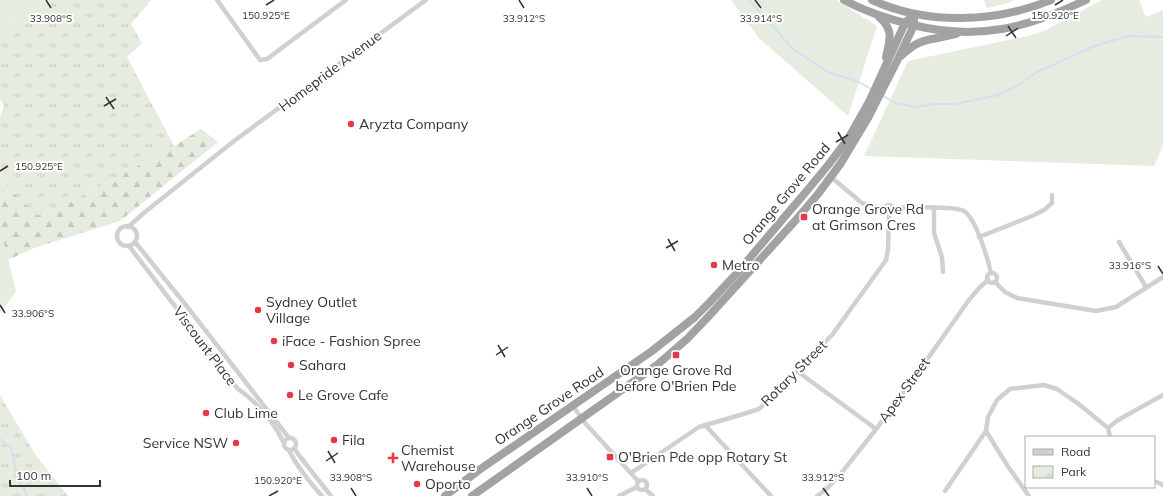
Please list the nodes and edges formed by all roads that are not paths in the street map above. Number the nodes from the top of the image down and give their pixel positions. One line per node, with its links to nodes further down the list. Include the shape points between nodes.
1 (217, 0): 2 (street, via 260,60 267,59)
2 (346, 0)
3 (426, 0): 23 (street, Homepride Avenue, via 234,141)
4 (844, 0): 9 (highway)
5 (872, 0): 8 (highway)
6 (1050, 0): 8 (highway, via 1009,13 980,17)
7 (1086, 0): 12 (highway, via 1047,17 1015,27)
8 (914, 14): 10 (highway, Orange Grove Road); 11 (highway, Orange Grove Road)
9 (878, 15): 10 (highway); 14 (highway, via 886,23 889,32)
10 (905, 23): 11 (highway); 14 (highway, Orange Grove Road)
11 (914, 25): 12 (highway); 13 (highway, Orange Grove Road)
12 (960, 32): 13 (highway, via 919,42)
13 (898, 59): 15 (highway, Orange Grove Road)
14 (883, 71): 15 (highway, Orange Grove Road)
15 (880, 86): 16 (highway, Orange Grove Road)
16 (873, 100): 17 (highway, Orange Grove Road, via 868,118 854,144); 36 (highway, Orange Grove Road, via 829,164 709,303 652,351)
17 (831, 177): 19 (street, via 862,203); 37 (highway, Orange Grove Road, via 795,221 687,339 657,365)
18 (1052, 195): 24 (street, via 1052,203 1044,210)
19 (885, 208): 20 (street, via 889,205); 22 (street)
20 (893, 208): 21 (street); 22 (street)
21 (934, 208): 24 (street, via 964,211 972,220); 28 (street, via 934,233 942,257)
22 (889, 213): 34 (street, Rotary Street, via 886,260 832,334)
23 (128, 227): 25 (street, via 136,233); 27 (street, via 119,230 117,236 119,243)
24 (979, 237): 29 (street)
25 (135, 242): 27 (street); 43 (street, Viscount Place)
26 (1119, 242): 33 (street)
27 (128, 246): 44 (street, Viscount Place, via 237,388 260,408 279,432)
28 (943, 272)
29 (991, 274): 31 (street); 32 (street, via 997,277)
30 (1163, 277): 33 (street)
31 (988, 280): 32 (street, via 991,283); 40 (street, Apex Street, via 969,300)
32 (995, 282): 33 (street, via 1016,298 1096,310 1116,307)
33 (1146, 287)
34 (797, 372): 38 (street, Rotary Street, via 759,409); 40 (street)
35 (1163, 395): 39 (street)
36 (573, 406): 37 (street); 54 (highway, Orange Grove Road)
37 (582, 419): 47 (street); 55 (highway, Orange Grove Road)
38 (705, 425): 47 (street, Rotary Street); 58 (street)
39 (1108, 428): 41 (street, via 1057,389 1044,385 1010,389 997,400 988,417); 42 (street)
40 (876, 429): 59 (street, Apex Street, via 840,474)
41 (986, 430): 51 (street); 60 (street)
42 (1110, 436)
43 (290, 438): 44 (street); 45 (street, via 295,442)
44 (284, 443): 46 (street)
45 (294, 448): 46 (street); 53 (street)
46 (289, 450): 52 (street, via 292,458)
47 (631, 473): 48 (street)
48 (638, 481): 49 (street); 50 (street, via 646,482)
49 (637, 487): 50 (street, via 641,490); 56 (street)
50 (646, 488): 57 (street)
51 (945, 491)
52 (322, 496)
53 (331, 496)
54 (445, 496)
55 (472, 496)
56 (619, 496)
57 (653, 496)
58 (771, 496)
59 (816, 496)
60 (1029, 496)

